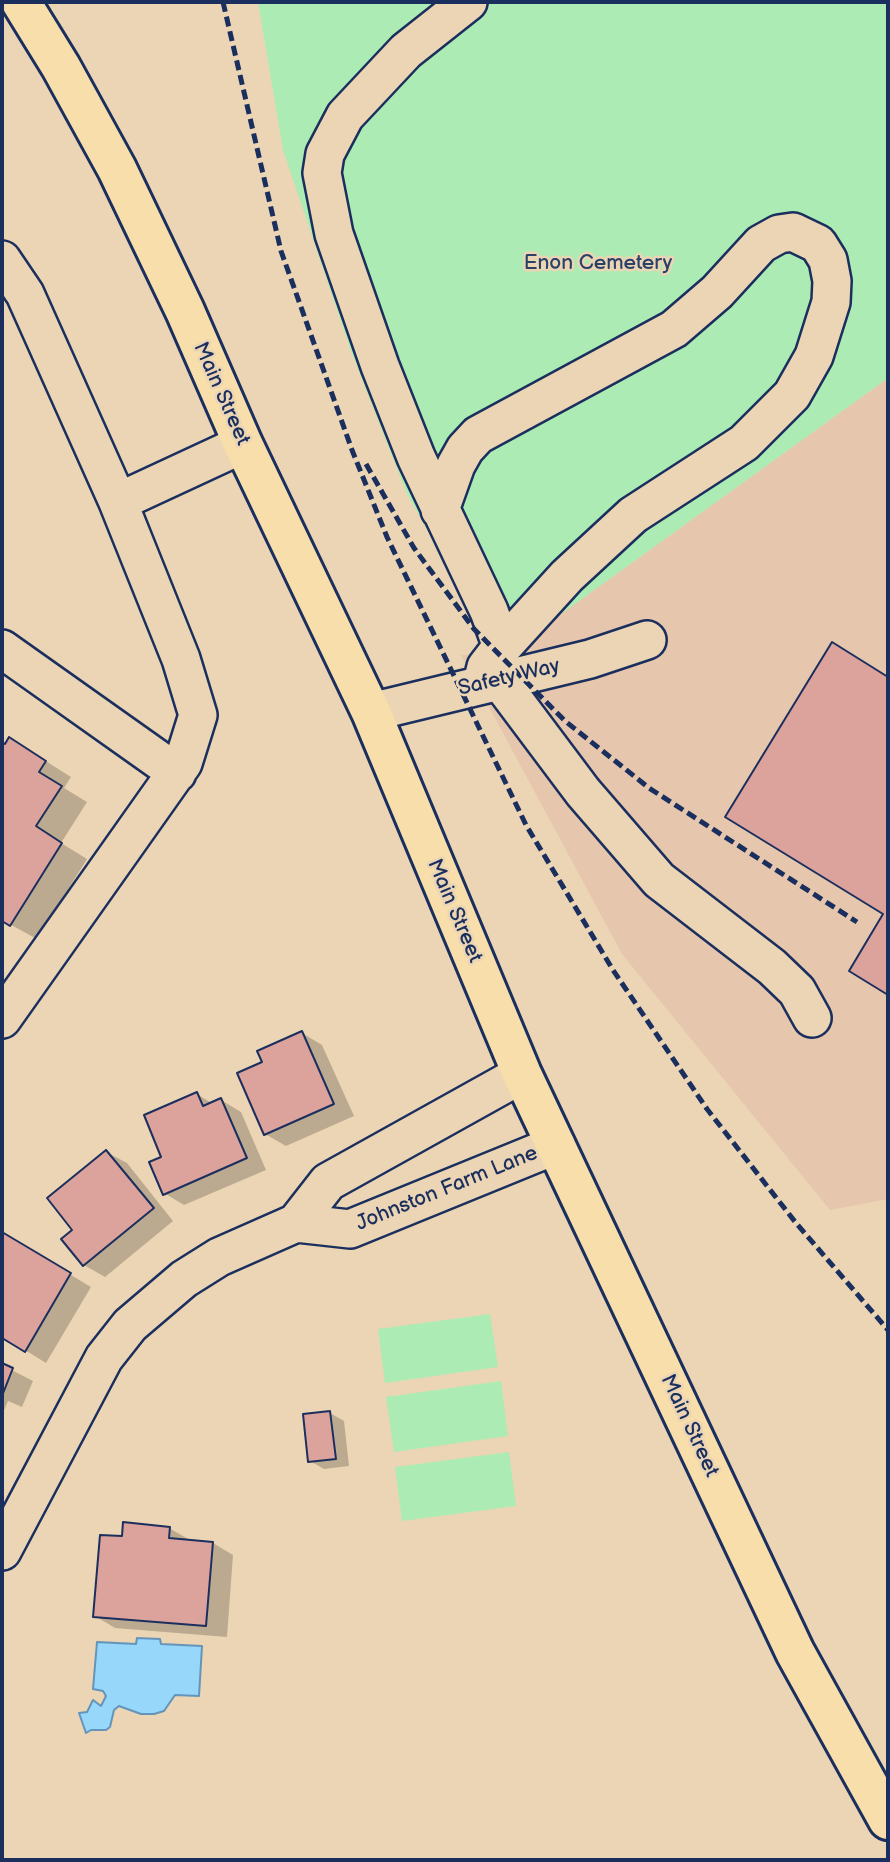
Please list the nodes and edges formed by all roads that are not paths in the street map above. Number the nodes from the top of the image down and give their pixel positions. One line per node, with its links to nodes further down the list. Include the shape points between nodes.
1 (21, 2): 4 (main road, Main Street, via 117,169)
2 (468, 2): 6 (street, via 406,51 345,116 325,154 322,173 334,234 351,286)
3 (2, 260): 5 (street, via 25,294)
4 (243, 444): 5 (street); 10 (main road, Main Street)
5 (118, 502): 11 (street, via 181,659 198,715)
6 (440, 510): 9 (street, via 489,611); 9 (street, via 465,449 486,430 674,329 718,292 761,244 793,232 818,244 828,260 831,302 814,356 792,394 744,443 633,515 568,576)
7 (647, 640): 9 (street, Safety Way, via 590,659)
8 (2, 649): 11 (street)
9 (494, 670): 10 (street, Safety Way); 12 (street, via 583,792 659,880 772,967 797,991)
10 (371, 712): 14 (main road, Main Street)
11 (177, 772): 13 (street)
12 (812, 1018)
13 (2, 1019)
14 (522, 1074): 15 (main road, Main Street); 16 (street, via 328,1182)
15 (556, 1145): 16 (street, Johnston Farm Lane, via 351,1229); 18 (main road, Main Street, via 795,1652)
16 (296, 1223): 17 (street, via 219,1257 175,1286 130,1325 104,1357)
17 (2, 1551)
18 (888, 1820)

